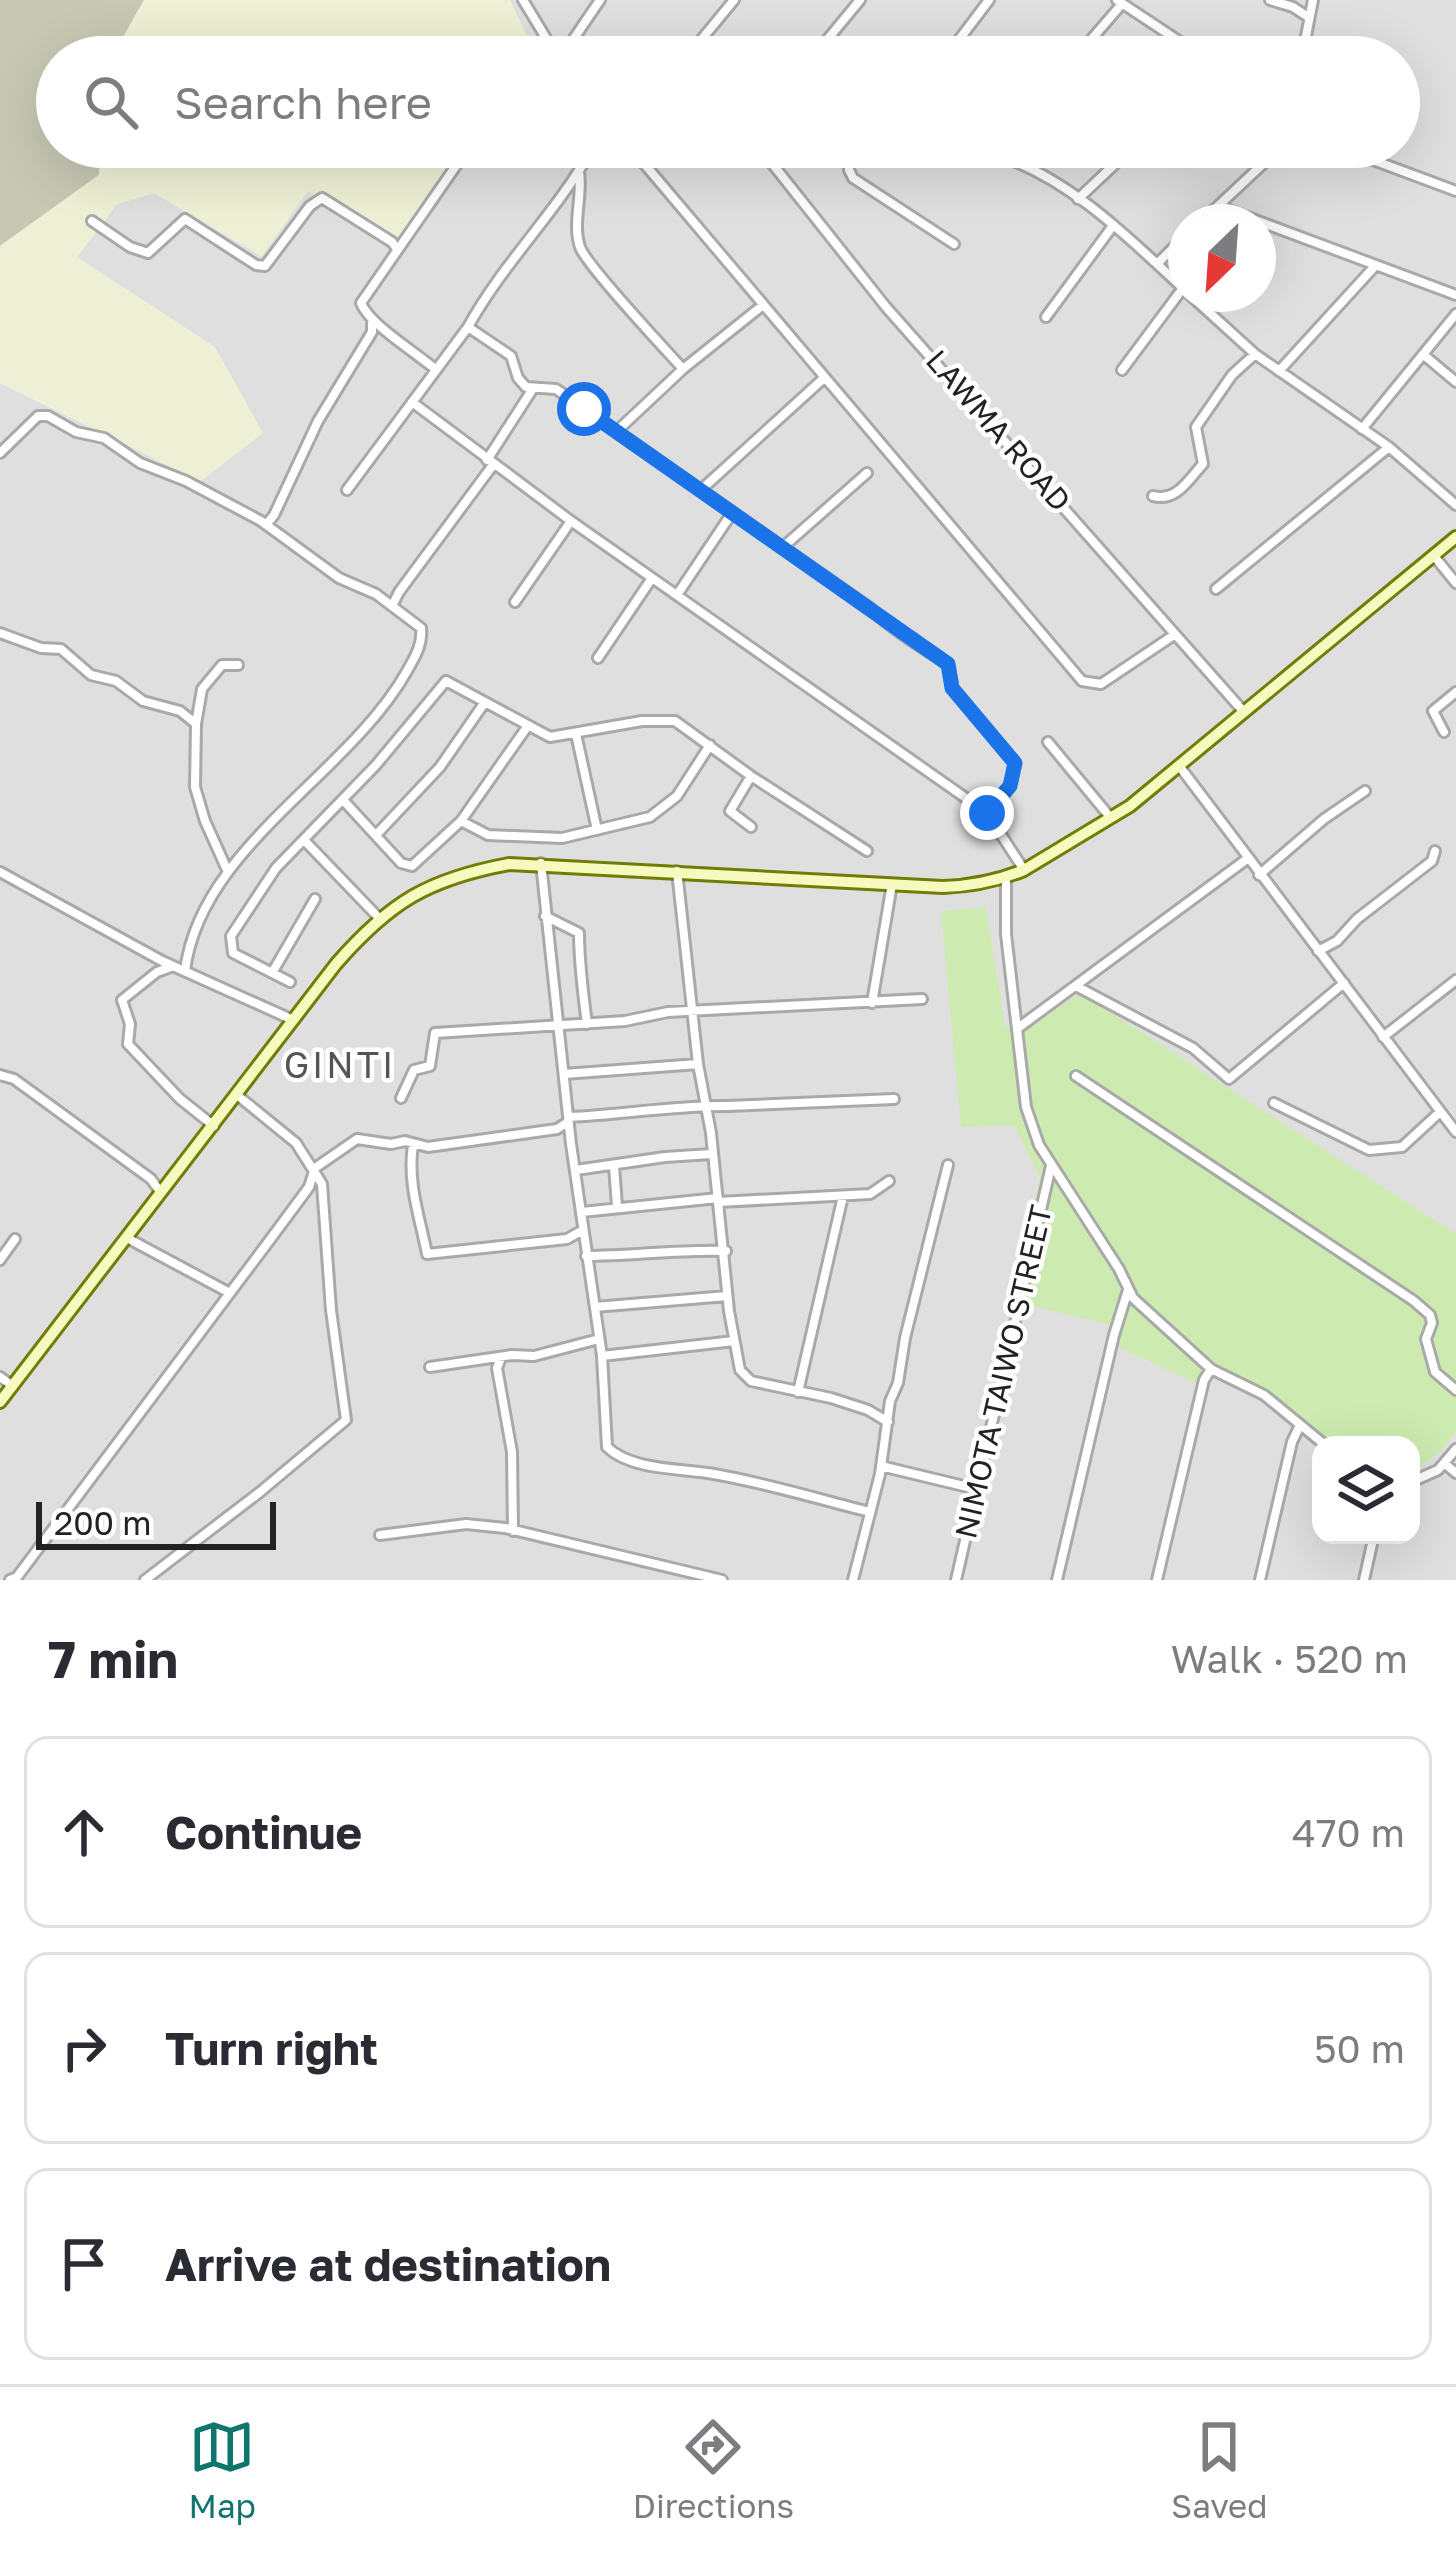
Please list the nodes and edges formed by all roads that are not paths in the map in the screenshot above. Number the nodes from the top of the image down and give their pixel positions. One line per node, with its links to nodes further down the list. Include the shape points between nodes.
1 (523, 0): 10 (street)
2 (600, 0): 11 (street)
3 (734, 0): 12 (street)
4 (860, 0): 13 (street)
5 (988, 0): 14 (street)
6 (1270, 0): 9 (street)
7 (1313, 0): 9 (street)
8 (1119, 2): 15 (street); 16 (street)
9 (1309, 18): 17 (street)
10 (544, 36)
11 (576, 36)
12 (704, 36)
13 (830, 36)
14 (961, 36)
15 (1092, 36)
16 (1171, 36)
17 (1306, 36)
18 (454, 168): 35 (street)
19 (581, 168): 27 (street)
20 (648, 168): 41 (street)
21 (776, 168): 81 (street, LAWMA ROAD, via 886,307)
22 (849, 168): 34 (street)
23 (1028, 168): 29 (street)
24 (1111, 168): 29 (street)
25 (1259, 168): 30 (street)
26 (1394, 168): 28 (street)
27 (579, 172): 47 (street); 51 (street, via 580,247)
28 (1456, 191)
29 (1078, 200): 32 (street)
30 (1220, 204)
31 (92, 221): 35 (street, via 148,253 185,219 265,266 322,198)
32 (1112, 227): 37 (street); 45 (street)
33 (1276, 228): 38 (street)
34 (954, 244)
35 (398, 249): 46 (street, via 362,303)
36 (1168, 253): 37 (street)
37 (1157, 264): 39 (street)
38 (1375, 266): 40 (street); 53 (street)
39 (1168, 274)
40 (1456, 295)
41 (763, 305): 51 (street); 54 (street)
42 (1169, 312): 52 (street)
43 (1209, 312): 48 (street)
44 (1456, 314): 49 (street)
45 (1046, 317)
46 (372, 327): 50 (street); 70 (street)
47 (468, 327): 50 (street); 56 (street, via 511,356)
48 (1255, 353): 53 (street); 66 (street, via 1196,428 1203,464 1174,495)
49 (1425, 356): 55 (street); 58 (street)
50 (435, 369): 57 (street)
51 (682, 369): 59 (street)
52 (1122, 370)
53 (1279, 371): 58 (street)
54 (824, 378): 65 (street); 81 (street, via 1082,681 1101,684)
55 (1456, 382)
56 (532, 390): 59 (street, via 556,388); 62 (street)
57 (412, 402): 62 (street); 64 (street)
58 (1362, 429): 60 (street)
59 (618, 430): 65 (street)
60 (1389, 447): 67 (street); 76 (street)
61 (0, 453): 70 (street, via 38,416 48,416)
62 (490, 462): 69 (street); 79 (street)
63 (867, 473): 72 (street)
64 (347, 490)
65 (702, 490): 68 (street)
66 (1153, 496)
67 (1456, 505)
68 (732, 513): 72 (street); 77 (street)
69 (571, 521): 74 (street); 78 (street)
70 (266, 525): 79 (street)
71 (1456, 538): 73 (main road)
72 (782, 548): 97 (street, via 951,667 952,688 1015,763 1010,786)
73 (1435, 556): 75 (street); 86 (main road)
74 (652, 578): 77 (street); 82 (street)
75 (1456, 583)
76 (1216, 589)
77 (677, 595): 97 (street)
78 (515, 602)
79 (392, 606): 110 (street, via 422,634 394,692)
80 (0, 633): 87 (street, via 61,649 91,675)
81 (1174, 634): 86 (street, LAWMA ROAD)
82 (598, 658)
83 (238, 665): 87 (street, via 221,665 208,677)
84 (1456, 692): 89 (street, via 1434,709)
85 (484, 702): 88 (street); 96 (street, via 452,682 441,684); 102 (street, via 440,767)
86 (1243, 711): 93 (main road)
87 (196, 724): 110 (street, via 196,793)
88 (527, 727): 90 (street, via 550,737); 99 (street)
89 (1444, 732)
90 (577, 734): 92 (street, via 675,721); 101 (street)
91 (1048, 742): 98 (street)
92 (710, 745): 94 (street); 101 (street, via 667,808)
93 (1180, 767): 98 (main road); 106 (street)
94 (751, 776): 100 (street, via 730,811); 104 (street)
95 (1365, 791): 111 (street)
96 (343, 800): 102 (street); 103 (street)
97 (987, 813): 108 (street)
98 (1110, 817): 108 (main road)
99 (461, 821): 101 (street, via 497,836); 102 (street, via 412,866)
100 (751, 827)
101 (597, 830)
102 (376, 836)
103 (304, 840): 117 (street); 121 (street, via 229,942 233,953)
104 (867, 851)
105 (1435, 851): 118 (street)
106 (1247, 859): 111 (street); 125 (street)
107 (541, 863): 109 (main road); 116 (street); 117 (main road, via 450,878)
108 (1024, 870): 113 (main road)
109 (677, 871): 114 (main road); 128 (street)
110 (229, 873): 120 (street)
111 (1258, 874): 118 (street)
112 (2, 878): 119 (street)
113 (1006, 878): 114 (main road, via 972,886); 132 (street)
114 (892, 884): 127 (street)
115 (315, 899): 121 (street)
116 (545, 916): 130 (street, via 578,933); 131 (street)
117 (378, 917): 129 (main road)
118 (1318, 951): 124 (street)
119 (172, 966): 120 (street); 145 (street, via 122,1000 128,1043)
120 (184, 971): 129 (street)
121 (272, 973): 123 (street)
122 (1456, 980): 133 (street)
123 (290, 982)
124 (1344, 983): 125 (street, via 1229,1079 1193,1048); 133 (street)
125 (1076, 986): 132 (street)
126 (922, 999): 127 (street)
127 (872, 1003): 128 (street)
128 (693, 1012): 130 (street); 134 (street)
129 (293, 1020): 138 (main road)
130 (587, 1024): 131 (street)
131 (556, 1025): 135 (street); 139 (street, via 435,1033 430,1066 414,1070)
132 (1018, 1028): 149 (street, via 1030,1122)
133 (1383, 1037): 143 (street)
134 (698, 1064): 135 (street); 142 (street)
135 (564, 1074): 144 (street)
136 (0, 1076): 157 (street, via 152,1179)
137 (1076, 1076): 180 (street, via 1414,1301 1430,1315 1426,1340 1435,1372)
138 (238, 1095): 145 (main road); 152 (street)
139 (401, 1098)
140 (894, 1099): 142 (street)
141 (1274, 1102): 143 (street, via 1369,1150 1402,1147)
142 (706, 1103): 144 (street); 148 (street)
143 (1440, 1112): 146 (street)
144 (569, 1119): 147 (street, via 557,1129); 153 (street)
145 (214, 1126): 157 (main road)
146 (1455, 1129)
147 (413, 1145): 152 (street, via 357,1139); 162 (street, via 413,1200 427,1254 567,1239)
148 (711, 1154): 151 (street); 159 (street)
149 (1051, 1164): 168 (street); 191 (street, NIMOTA TAIWO STREET)
150 (948, 1165): 183 (street)
151 (614, 1166): 153 (street); 160 (street)
152 (315, 1168): 155 (street); 156 (street)
153 (576, 1170): 161 (street)
154 (889, 1181): 158 (street, via 876,1192)
155 (322, 1184): 156 (street); 197 (street, via 346,1420)
156 (310, 1187): 169 (street)
157 (162, 1194): 164 (main road)
158 (843, 1196): 159 (street); 181 (street)
159 (718, 1200): 160 (street); 165 (street)
160 (617, 1206): 161 (street)
161 (582, 1212): 162 (street)
162 (583, 1230): 166 (street)
163 (15, 1239): 167 (street)
164 (128, 1239): 169 (street); 179 (main road)
165 (726, 1251): 166 (street); 170 (street)
166 (586, 1256): 171 (street)
167 (0, 1260)
168 (1128, 1289): 177 (street); 201 (street)
169 (227, 1292): 196 (street)
170 (728, 1296): 171 (street); 173 (street)
171 (595, 1306): 172 (street)
172 (599, 1339): 174 (street); 175 (street)
173 (734, 1341): 174 (street); 181 (street, via 744,1377)
174 (602, 1356): 192 (street, via 611,1452)
175 (501, 1358): 176 (street); 193 (street)
176 (430, 1367)
177 (1211, 1369): 184 (street, via 1264,1395); 202 (street)
178 (0, 1377): 179 (street)
179 (13, 1386): 182 (main road)
180 (1456, 1390)
181 (798, 1392): 183 (street)
182 (0, 1402)
183 (888, 1422): 188 (street)
184 (1300, 1425): 185 (street); 203 (street)
185 (1314, 1436)
186 (1456, 1449): 187 (street)
187 (1444, 1463): 189 (street); 190 (street)
188 (881, 1466): 191 (street); 192 (street)
189 (1456, 1473)
190 (1420, 1479)
191 (976, 1489): 200 (street, NIMOTA TAIWO STREET)
192 (870, 1512): 199 (street)
193 (513, 1531): 194 (street, via 466,1524); 198 (street)
194 (380, 1535)
195 (1372, 1544): 204 (street)
196 (14, 1579)
197 (145, 1580)
198 (722, 1580)
199 (854, 1580)
200 (956, 1580)
201 (1057, 1580)
202 (1157, 1580)
203 (1260, 1580)
204 (1364, 1580)

